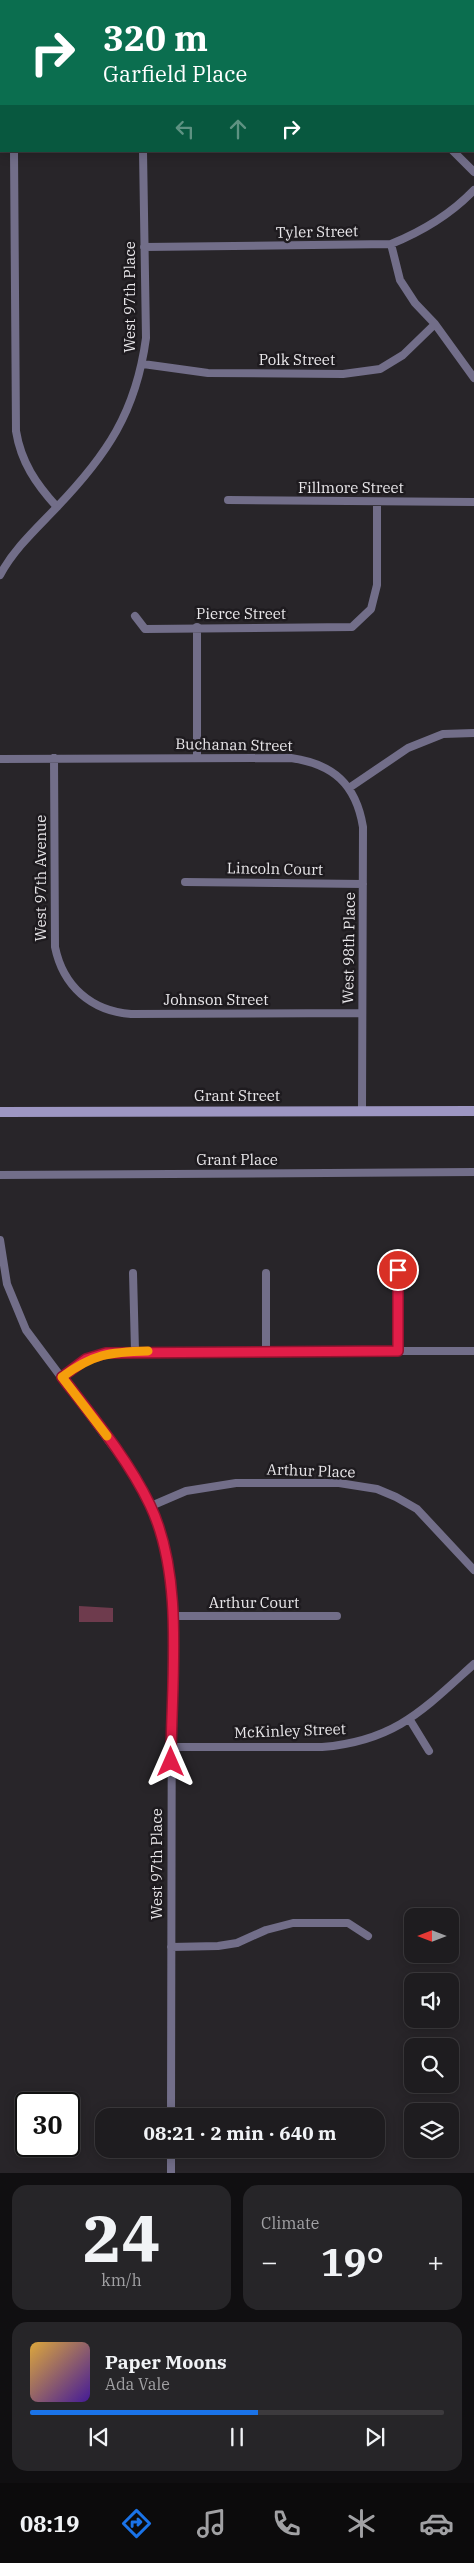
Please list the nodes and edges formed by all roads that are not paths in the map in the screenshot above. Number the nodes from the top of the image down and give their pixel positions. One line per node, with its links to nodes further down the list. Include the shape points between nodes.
1 (14, 152): 14 (street, via 16,431 19,450 27,468)
2 (143, 152): 7 (street, West 97th Place)
3 (454, 152): 4 (street)
4 (474, 172)
5 (474, 190): 6 (street, Tyler Street, via 440,220)
6 (391, 244): 7 (street, Tyler Street); 8 (street, via 400,280 415,303)
7 (144, 247): 9 (street, West 97th Place, via 146,338)
8 (435, 324): 9 (street, Polk Street, via 403,355 380,369 343,374 208,373); 10 (street)
9 (143, 364): 14 (street, West 97th Place, via 127,414 108,447)
10 (474, 378)
11 (228, 500): 12 (street, Fillmore Street)
12 (377, 502): 13 (street, Fillmore Street); 17 (street, Pierce Street, via 377,585 371,609 352,627)
13 (474, 502)
14 (57, 507): 15 (street, West 97th Place, via 22,543)
15 (0, 575)
16 (135, 616): 17 (street, Pierce Street, via 145,629)
17 (197, 627): 20 (street)
18 (474, 733): 22 (street, via 443,734 408,748)
19 (54, 758): 20 (street, Buchanan Street); 21 (street, Buchanan Street); 25 (street, West 97th Avenue, via 55,947 65,976)
20 (196, 758): 22 (street, Buchanan Street, via 308,760 327,768)
21 (0, 759)
22 (350, 788): 24 (street, West 98th Place, via 364,826)
23 (185, 882): 24 (street, Lincoln Court)
24 (363, 884): 26 (street, West 98th Place)
25 (77, 991): 26 (street, Johnson Street, via 96,1006 130,1014)
26 (362, 1013): 27 (street, West 98th Place)
27 (362, 1111): 28 (street, Grant Street); 29 (street, Grant Street)
28 (474, 1111)
29 (0, 1112)
30 (474, 1172): 31 (street, Grant Place)
31 (0, 1175)
32 (0, 1240): 40 (street, West 97th Place, via 7,1284 17,1311 26,1330)
33 (398, 1270): 37 (street)
34 (133, 1273): 39 (street)
35 (266, 1273): 36 (street)
36 (266, 1351): 37 (street); 39 (street)
37 (398, 1351): 38 (street)
38 (474, 1351)
39 (135, 1352): 40 (street, via 106,1353 86,1359)
40 (62, 1377): 41 (street, West 97th Place, via 132,1472)
41 (151, 1506): 42 (street, Arthur Place, via 186,1491 236,1483 339,1483 377,1490 417,1509); 43 (street, West 97th Place, via 167,1557)
42 (474, 1570)
43 (172, 1616): 44 (street, Arthur Court); 47 (street, West 97th Place)
44 (337, 1616)
45 (474, 1664): 46 (street, McKinley Street)
46 (410, 1720): 47 (street, McKinley Street, via 344,1745); 48 (street)
47 (171, 1747): 50 (street, West 97th Place)
48 (429, 1751)
49 (368, 1936): 50 (street, via 348,1924 293,1923 218,1946)
50 (171, 1947): 51 (street, West 97th Place)
51 (171, 2108)
52 (171, 2158): 53 (street)
53 (171, 2173)

